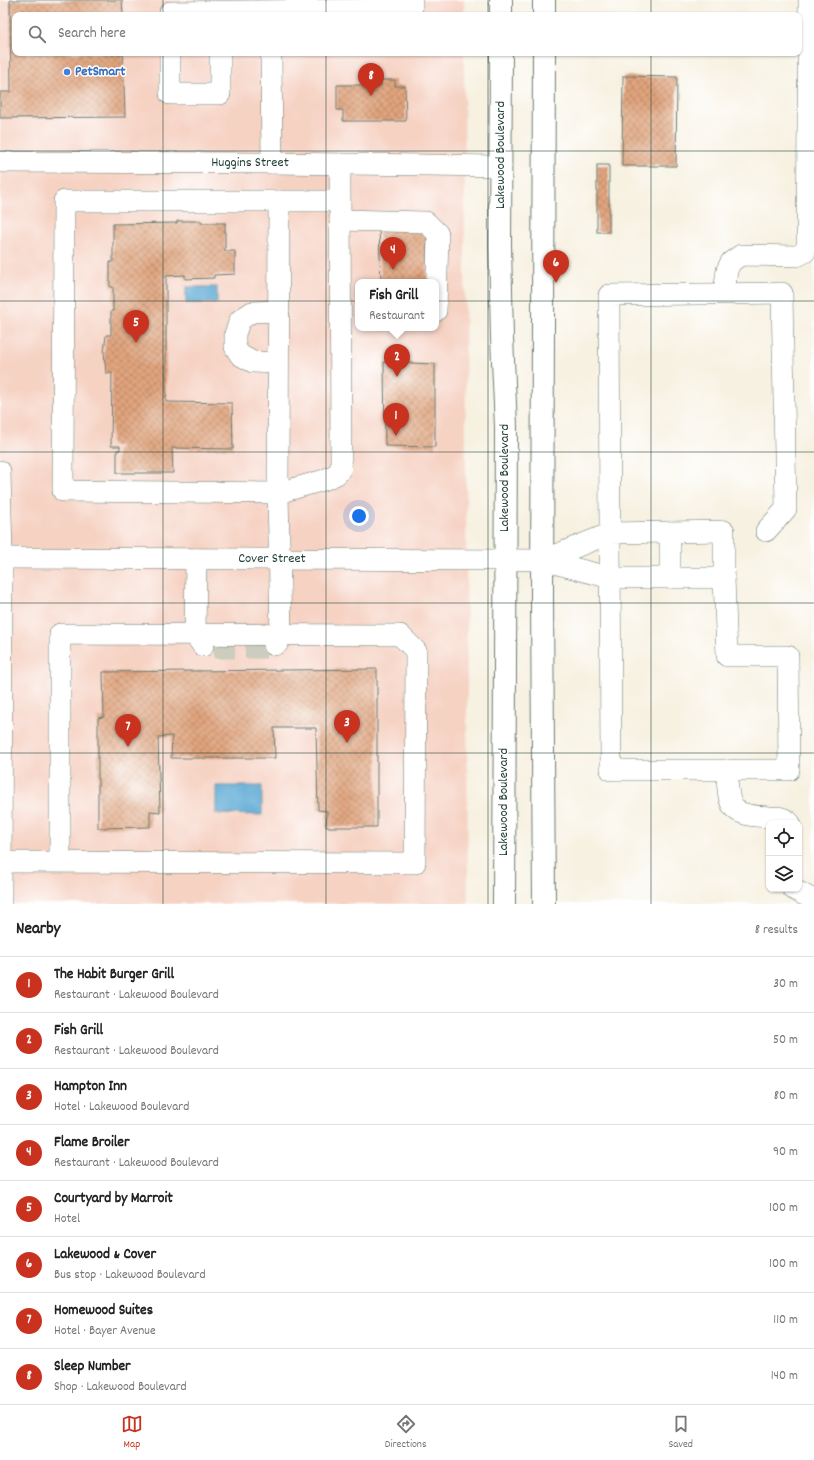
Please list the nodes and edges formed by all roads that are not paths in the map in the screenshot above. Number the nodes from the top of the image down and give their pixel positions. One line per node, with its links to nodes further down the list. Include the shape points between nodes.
1 (412, 0): 7 (street, via 412,9)
2 (502, 0): 8 (main road)
3 (544, 0): 9 (main road)
4 (809, 0): 22 (street, via 805,252 797,256 742,255 731,262 727,270)
5 (170, 9): 6 (street)
6 (199, 12)
7 (306, 12)
8 (501, 12)
9 (544, 12)
10 (170, 56): 11 (street, via 170,94 220,94)
11 (220, 56)
12 (271, 56): 16 (street)
13 (501, 56): 18 (main road, Lakewood Boulevard)
14 (544, 56): 35 (main road)
15 (0, 162): 16 (street, Huggins Street)
16 (272, 163): 17 (street, Huggins Street)
17 (340, 164): 18 (street, Huggins Street); 20 (street)
18 (501, 166): 34 (main road, Lakewood Boulevard, via 502,338 506,427)
19 (279, 201): 20 (street); 23 (street); 27 (street, via 64,201 64,491)
20 (340, 210): 21 (street, via 426,222 438,234); 24 (street)
21 (437, 279)
22 (724, 293): 28 (street, via 782,293 786,509); 30 (street, via 609,295)
23 (279, 311): 25 (street); 25 (street, via 252,312 240,320 235,334 235,347 240,355 253,362)
24 (349, 325): 27 (street, via 341,468 338,474 324,480)
25 (278, 363): 27 (street)
26 (0, 471): 31 (street)
27 (278, 493): 33 (street)
28 (766, 531)
29 (670, 532): 30 (street); 37 (street); 38 (street, via 724,531)
30 (611, 533): 35 (street); 36 (street)
31 (1, 558): 32 (street, Cover Street); 43 (street)
32 (196, 559): 33 (street, Cover Street); 39 (street)
33 (279, 559): 34 (street, Cover Street); 40 (street)
34 (505, 559): 35 (street, Cover Street); 50 (main road, Lakewood Boulevard)
35 (543, 560): 36 (street); 51 (main road)
36 (611, 578): 37 (street); 42 (street, via 611,770)
37 (670, 578): 38 (street)
38 (724, 578): 42 (street, via 727,656 788,656 789,770)
39 (195, 634): 40 (street); 41 (street, via 201,645); 45 (street, via 60,634)
40 (275, 641): 45 (street, via 400,634 416,651 414,864)
41 (214, 648)
42 (727, 770): 44 (street, via 730,802 736,811 747,816)
43 (0, 780): 46 (street)
44 (786, 820)
45 (60, 861): 46 (street)
46 (0, 862): 49 (street)
47 (799, 892): 48 (street)
48 (814, 900)
49 (1, 904)
50 (504, 904)
51 (544, 904)

